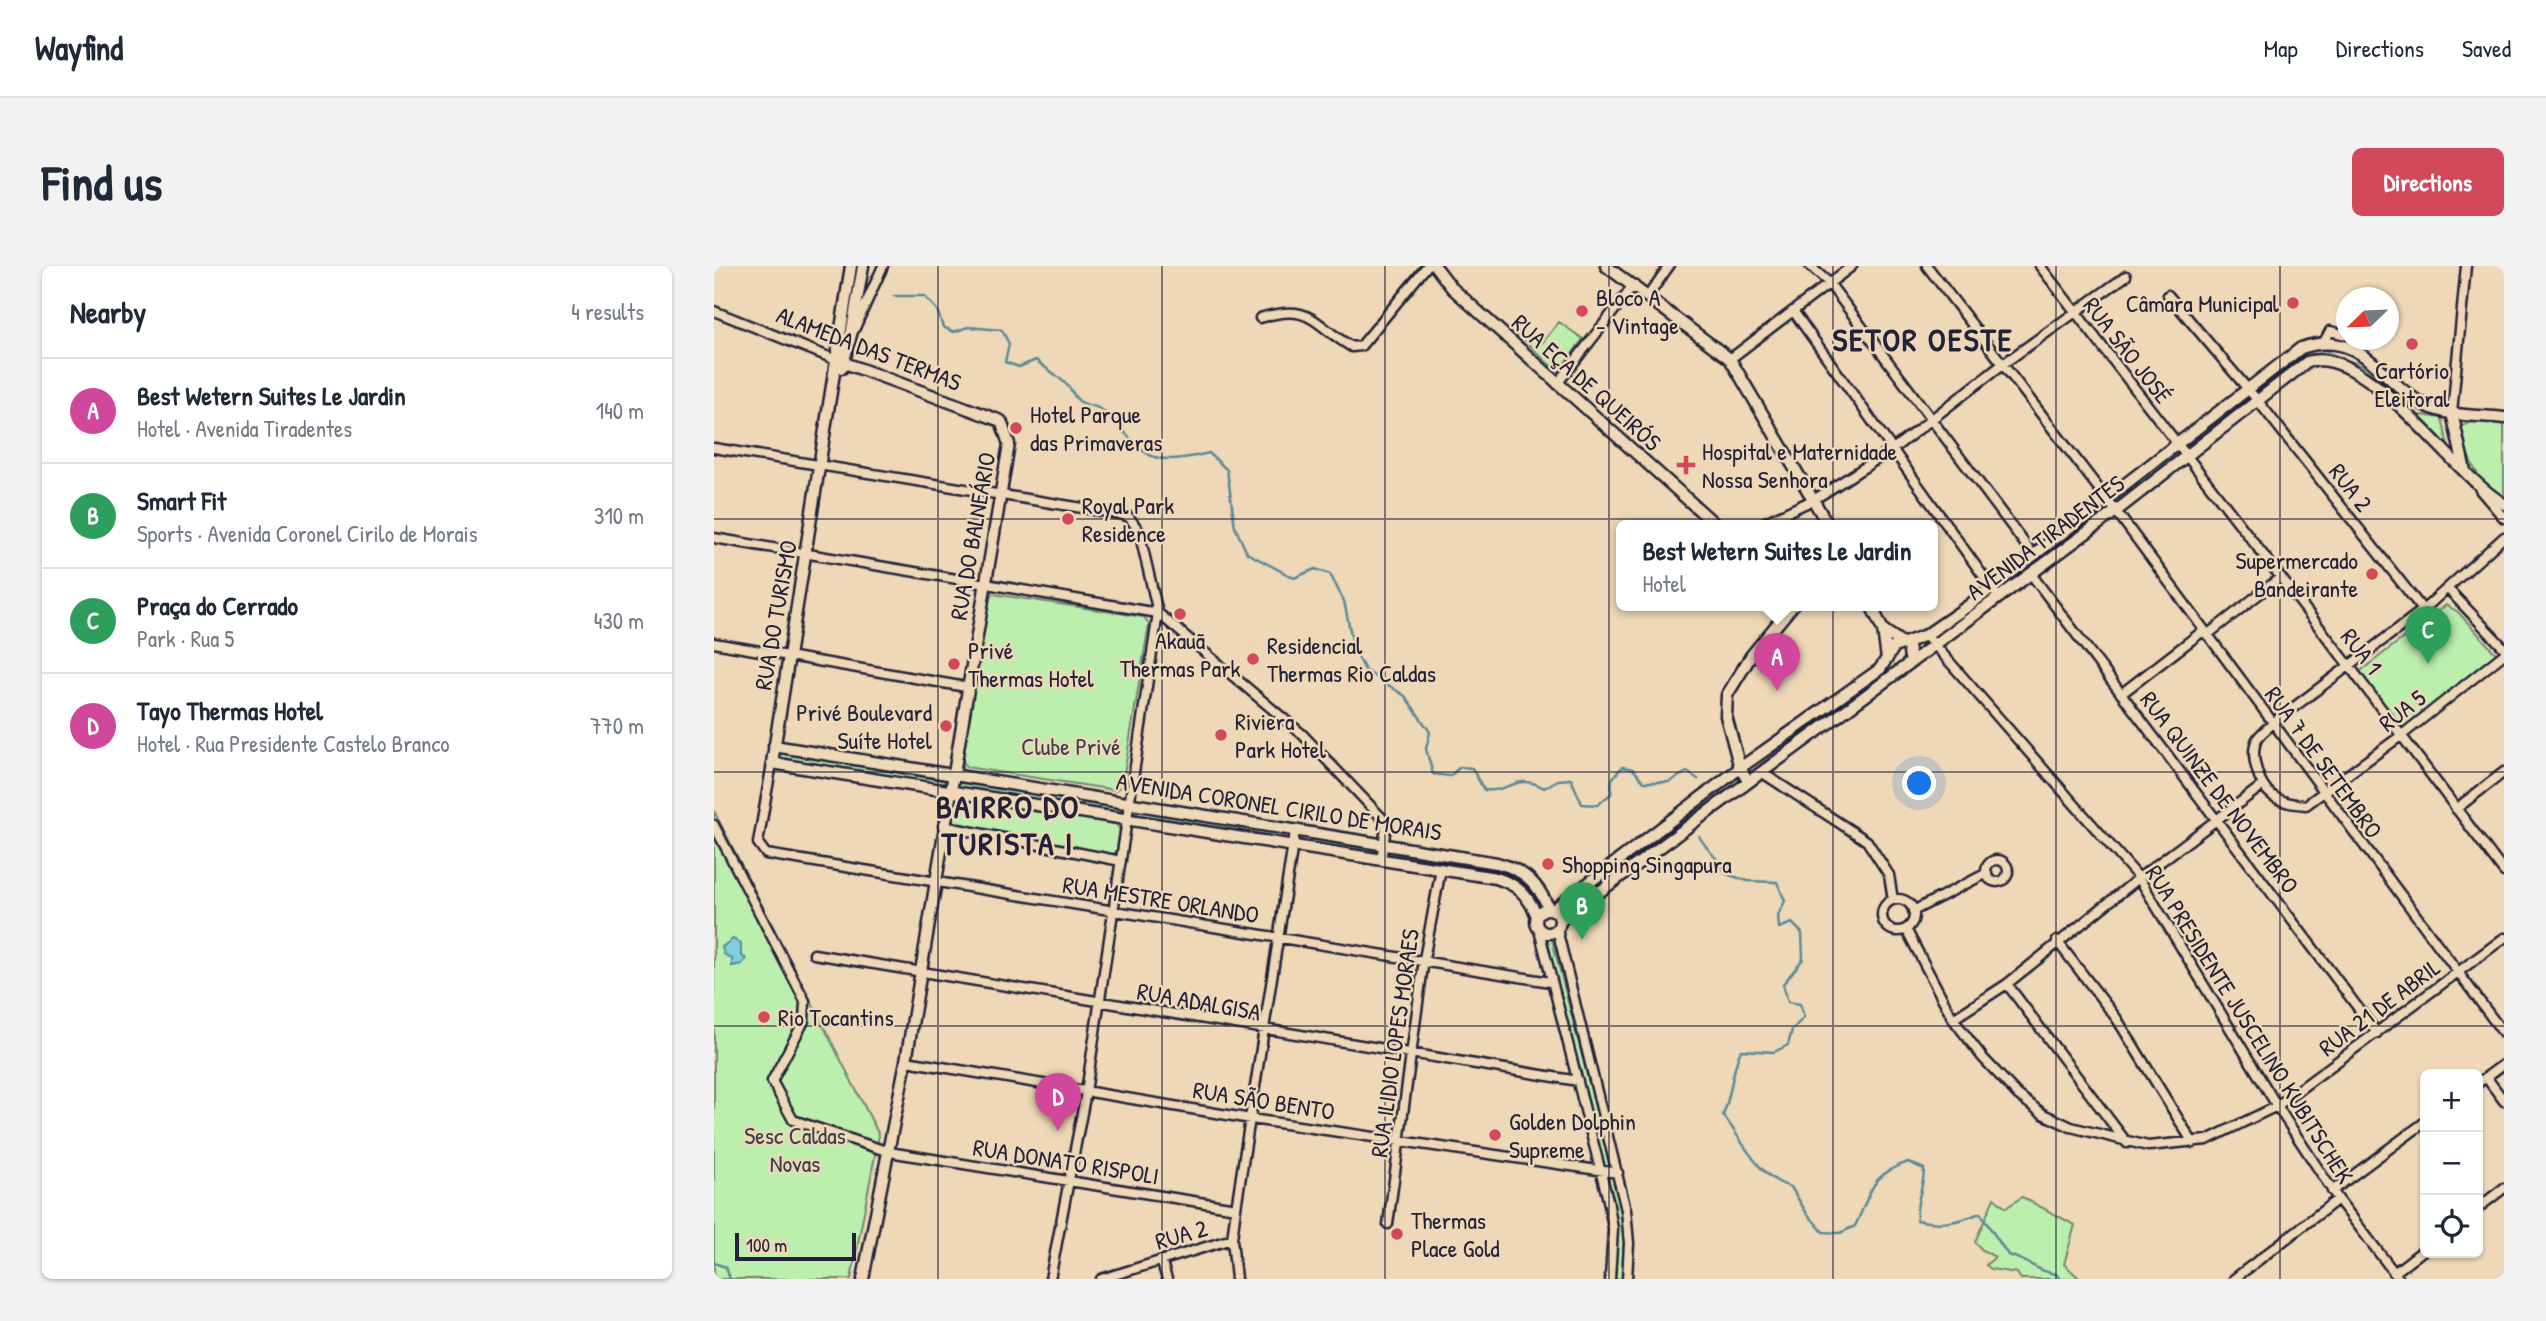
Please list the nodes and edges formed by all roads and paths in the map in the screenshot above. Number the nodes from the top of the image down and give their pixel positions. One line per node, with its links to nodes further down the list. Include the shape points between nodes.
1 (851, 266): 27 (main road, RUA DO TURISMO)
2 (863, 266): 23 (main road, RUA DO TURISMO)
3 (883, 266): 23 (street)
4 (1427, 266): 21 (street, via 1362,346 1352,347 1318,321 1295,311)
5 (1435, 266): 29 (main road, RUA EÇA DE QUEIRÓS, via 1452,288)
6 (1606, 266): 15 (main road)
7 (1669, 266): 17 (street)
8 (1810, 266): 14 (street)
9 (1852, 266): 14 (street)
10 (1927, 266): 28 (street, RUA 7 DE SETEMBRO)
11 (2040, 266): 20 (street, RUA SÃO JOSÉ)
12 (2466, 266): 33 (street)
13 (2126, 276): 20 (street)
14 (1829, 283): 19 (street); 36 (street)
15 (1634, 285): 17 (main road); 29 (street)
16 (2168, 295): 30 (street, RUA 2)
17 (1648, 296): 26 (main road)
18 (714, 310): 27 (street, ALAMEDA DAS TERMAS)
19 (1794, 312): 26 (street); 40 (street)
20 (2075, 314): 28 (street); 38 (street, RUA SÃO JOSÉ)
21 (1260, 318)
22 (2336, 332): 24 (street, via 2330,331)
23 (851, 335): 27 (main road, RUA DO TURISMO)
24 (2324, 342): 25 (main road); 30 (main road, AVENIDA TIRADENTES, via 2301,348)
25 (2355, 351): 32 (main road)
26 (1730, 359): 46 (main road)
27 (839, 361): 37 (main road, ALAMEDA DAS TERMAS, via 992,417); 42 (main road, RUA DO TURISMO)
28 (2003, 364): 36 (street); 45 (street, RUA 7 DE SETEMBRO)
29 (1558, 384): 50 (main road, RUA EÇA DE QUEIRÓS)
30 (2248, 390): 31 (street, RUA 2); 38 (main road, AVENIDA TIRADENTES)
31 (2258, 401): 34 (main road, AVENIDA TIRADENTES, via 2299,367 2327,358 2370,381); 41 (main road, AVENIDA TIRADENTES); 63 (street, RUA 2)
32 (2422, 404): 33 (main road); 34 (main road)
33 (2452, 413): 35 (main road); 43 (main road)
34 (2409, 417): 43 (main road, AVENIDA TIRADENTES)
35 (2504, 418)
36 (1933, 419): 40 (street); 56 (street)
37 (1006, 428): 44 (main road, RUA DO BALNEÁRIO, via 1009,443)
38 (2177, 444): 41 (street, RUA SÃO JOSÉ); 45 (main road, AVENIDA TIRADENTES)
39 (714, 448): 42 (street)
40 (1894, 449): 46 (street); 60 (street)
41 (2187, 456): 48 (main road, AVENIDA TIRADENTES); 58 (street, RUA 1)
42 (821, 466): 44 (street); 55 (main road, RUA DO TURISMO)
43 (2465, 472): 47 (main road); 49 (street, AVENIDA TIRADENTES)
44 (1000, 496): 59 (main road, RUA DO BALNEÁRIO); 66 (street, via 1129,517 1139,531)
45 (2105, 497): 48 (street, RUA 7 DE SETEMBRO); 56 (main road, AVENIDA TIRADENTES)
46 (1815, 499): 51 (street); 52 (main road)
47 (2504, 504)
48 (2116, 511): 57 (main road, AVENIDA TIRADENTES); 68 (street, RUA 7 DE SETEMBRO)
49 (2504, 518)
50 (1710, 520)
51 (1770, 520)
52 (1826, 520)
53 (2504, 537): 61 (street)
54 (714, 538): 55 (street)
55 (807, 554): 59 (street); 74 (main road, RUA DO TURISMO)
56 (2034, 556): 60 (main road, AVENIDA TIRADENTES)
57 (2031, 574): 62 (main road, AVENIDA TIRADENTES); 81 (street, RUA QUINZE DE NOVEMBRO)
58 (2281, 577): 68 (street); 78 (street, RUA 1)
59 (985, 586): 66 (street); 80 (main road, RUA DO BALNEÁRIO)
60 (1992, 588): 62 (street); 69 (main road, AVENIDA TIRADENTES)
61 (2448, 589): 63 (street); 73 (street)
62 (1999, 598): 72 (main road, AVENIDA TIRADENTES)
63 (2423, 610): 78 (street)
64 (1788, 611): 86 (main road, via 1751,656 1727,695 1726,716)
65 (1874, 611): 67 (main road)
66 (1158, 613): 94 (street); 101 (street, via 1302,734 1382,818 1386,827)
67 (1882, 630): 71 (main road); 76 (main road)
68 (2205, 633): 81 (street); 82 (street, RUA 7 DE SETEMBRO)
69 (1926, 635): 71 (main road, AVENIDA TIRADENTES); 72 (street, RUA PRESIDENTE JUSCELINO KUBITSCHEK)
70 (714, 643): 74 (street)
71 (1905, 643): 76 (main road, AVENIDA TIRADENTES, via 1894,647); 77 (main road, via 1911,650)
72 (1934, 645): 77 (main road, AVENIDA TIRADENTES); 109 (street, RUA PRESIDENTE JUSCELINO KUBITSCHEK)
73 (2504, 648)
74 (789, 654): 80 (street); 84 (main road, RUA DO TURISMO)
75 (2504, 654): 83 (street, RUA 5)
76 (1887, 659): 79 (main road); 86 (main road, AVENIDA TIRADENTES, via 1880,669)
77 (1911, 662): 79 (main road, AVENIDA TIRADENTES)
78 (2350, 667): 82 (street); 83 (street, RUA 1)
79 (1899, 670): 87 (main road, AVENIDA TIRADENTES)
80 (967, 687): 89 (main road, RUA DO BALNEÁRIO)
81 (2121, 694): 96 (street, RUA QUINZE DE NOVEMBRO)
82 (2273, 723): 91 (street, via 2257,739 2255,755); 93 (street, RUA 7 DE SETEMBRO)
83 (2402, 735): 93 (street, RUA 5); 95 (street, RUA 1)
84 (774, 746): 85 (main road, RUA DO TURISMO); 89 (main road, AVENIDA CORONEL CIRILO DE MORAIS)
85 (772, 763): 92 (main road, AVENIDA CORONEL CIRILO DE MORAIS); 103 (street, RUA DO TURISMO, via 758,843)
86 (1740, 768): 90 (main road); 114 (main road, AVENIDA TIRADENTES)
87 (1760, 772): 90 (main road, AVENIDA TIRADENTES); 113 (street, via 1867,841 1889,875)
88 (2504, 772): 95 (street)
89 (952, 774): 92 (main road, RUA DO BALNEÁRIO); 94 (main road, AVENIDA CORONEL CIRILO DE MORAIS)
90 (1748, 781): 118 (main road, AVENIDA TIRADENTES)
91 (2263, 785): 93 (street, via 2272,795 2294,804 2306,804); 96 (street)
92 (948, 793): 97 (main road, AVENIDA CORONEL CIRILO DE MORAIS); 99 (main road, RUA DO BALNEÁRIO)
93 (2323, 794): 127 (street, RUA 7 DE SETEMBRO)
94 (1130, 803): 97 (street); 100 (main road, AVENIDA CORONEL CIRILO DE MORAIS)
95 (2456, 809): 107 (street, RUA 1)
96 (2218, 818): 109 (street); 133 (street, RUA QUINZE DE NOVEMBRO)
97 (1127, 820): 102 (main road, AVENIDA CORONEL CIRILO DE MORAIS); 104 (street)
98 (714, 825): 149 (street, RUA DONATO RISPOLI, via 805,1001 804,1021 772,1081 793,1120)
99 (943, 826): 104 (street); 110 (main road, RUA DO BALNEÁRIO)
100 (1295, 831): 101 (main road, AVENIDA CORONEL CIRILO DE MORAIS); 102 (street)
101 (1383, 844): 105 (street); 111 (main road, AVENIDA CORONEL CIRILO DE MORAIS, via 1510,866)
102 (1292, 846): 105 (main road, AVENIDA CORONEL CIRILO DE MORAIS); 121 (street)
103 (766, 854): 110 (street, RUA MESTRE ORLANDO)
104 (1121, 860): 115 (street)
105 (1381, 860): 106 (main road, AVENIDA CORONEL CIRILO DE MORAIS)
106 (1441, 869): 112 (main road, AVENIDA CORONEL CIRILO DE MORAIS, via 1511,883); 125 (street, RUA ILIDIO LOPES MORAES)
107 (2504, 872)
108 (1987, 873): 116 (street)
109 (2139, 878): 123 (street); 143 (street, RUA PRESIDENTE JUSCELINO KUBITSCHEK)
110 (933, 883): 115 (street, RUA MESTRE ORLANDO); 126 (main road, RUA DO BALNEÁRIO)
111 (1541, 889): 112 (main road); 114 (main road)
112 (1529, 898): 117 (main road)
113 (1893, 900): 116 (street, via 1903,900); 119 (street, via 1883,911 1884,922 1896,931)
114 (1551, 909): 117 (main road, AVENIDA TIRADENTES); 118 (main road)
115 (1115, 911): 121 (street, RUA MESTRE ORLANDO); 130 (street)
116 (1913, 911): 119 (street, via 1913,921)
117 (1537, 916): 120 (main road)
118 (1558, 925): 120 (main road, via 1546,933); 151 (street)
119 (1906, 929): 131 (street, RUA 21 DE ABRIL)
120 (1539, 930): 128 (street)
121 (1278, 938): 125 (street, RUA MESTRE ORLANDO); 132 (street)
122 (2504, 938): 127 (street, RUA 21 DE ABRIL)
123 (2057, 942): 129 (street); 148 (street, via 2117,1019)
124 (814, 954): 126 (street, RUA ADALGISA)
125 (1424, 959): 128 (street, RUA MESTRE ORLANDO); 135 (street, RUA ILIDIO LOPES MORAES)
126 (919, 972): 130 (street, RUA ADALGISA); 136 (main road, RUA DO BALNEÁRIO)
127 (2457, 973): 133 (street, RUA 21 DE ABRIL); 134 (street, RUA 7 DE SETEMBRO)
128 (1550, 982): 140 (street)
129 (2007, 984): 131 (street); 147 (street)
130 (1099, 1003): 132 (street, RUA ADALGISA); 141 (street)
131 (1953, 1019): 147 (street, RUA 21 DE ABRIL, via 2000,1077 2043,1114 2081,1131)
132 (1264, 1031): 135 (street, RUA ADALGISA); 144 (street)
133 (2378, 1033): 143 (street, RUA 21 DE ABRIL)
134 (2504, 1034)
135 (1410, 1055): 140 (street, RUA ADALGISA); 146 (street, RUA ILIDIO LOPES MORAES)
136 (905, 1061): 141 (street, RUA SÃO BENTO); 149 (main road, RUA DO BALNEÁRIO)
137 (2504, 1064): 138 (street)
138 (2486, 1077): 139 (street); 142 (street)
139 (2483, 1079)
140 (1578, 1081): 150 (street)
141 (1086, 1092): 144 (street, RUA SÃO BENTO); 152 (street)
142 (2504, 1101)
143 (2277, 1106): 148 (street, RUA 21 DE ABRIL); 154 (street, RUA PRESIDENTE JUSCELINO KUBITSCHEK)
144 (1251, 1119): 146 (street, RUA SÃO BENTO); 157 (street)
145 (2420, 1126): 154 (street)
146 (1399, 1139): 150 (street, RUA SÃO BENTO); 158 (street, RUA ILIDIO LOPES MORAES)
147 (2127, 1143): 148 (street, RUA 21 DE ABRIL)
148 (2193, 1143)
149 (890, 1152): 152 (street, RUA DONATO RISPOLI); 163 (main road, RUA DO BALNEÁRIO)
150 (1600, 1171): 151 (street, RUA SÃO BENTO); 168 (street, via 1613,1229)
151 (1618, 1173): 169 (street, via 1628,1226)
152 (1069, 1181): 157 (street, RUA DONATO RISPOLI); 164 (street)
153 (2504, 1188): 156 (street)
154 (2332, 1191): 155 (street, RUA PRESIDENTE JUSCELINO KUBITSCHEK)
155 (2338, 1199): 162 (street, RUA PRESIDENTE JUSCELINO KUBITSCHEK); 170 (street)
156 (2483, 1205)
157 (1236, 1208): 159 (street)
158 (1388, 1224)
159 (1232, 1239): 161 (street, RUA 2); 167 (street)
160 (2420, 1254): 162 (street)
161 (1161, 1260): 165 (street, RUA 2); 166 (street)
162 (2396, 1276)
163 (863, 1279)
164 (1051, 1279)
165 (1101, 1279)
166 (1167, 1279)
167 (1236, 1279)
168 (1610, 1279)
169 (1626, 1279)
170 (2234, 1279)

